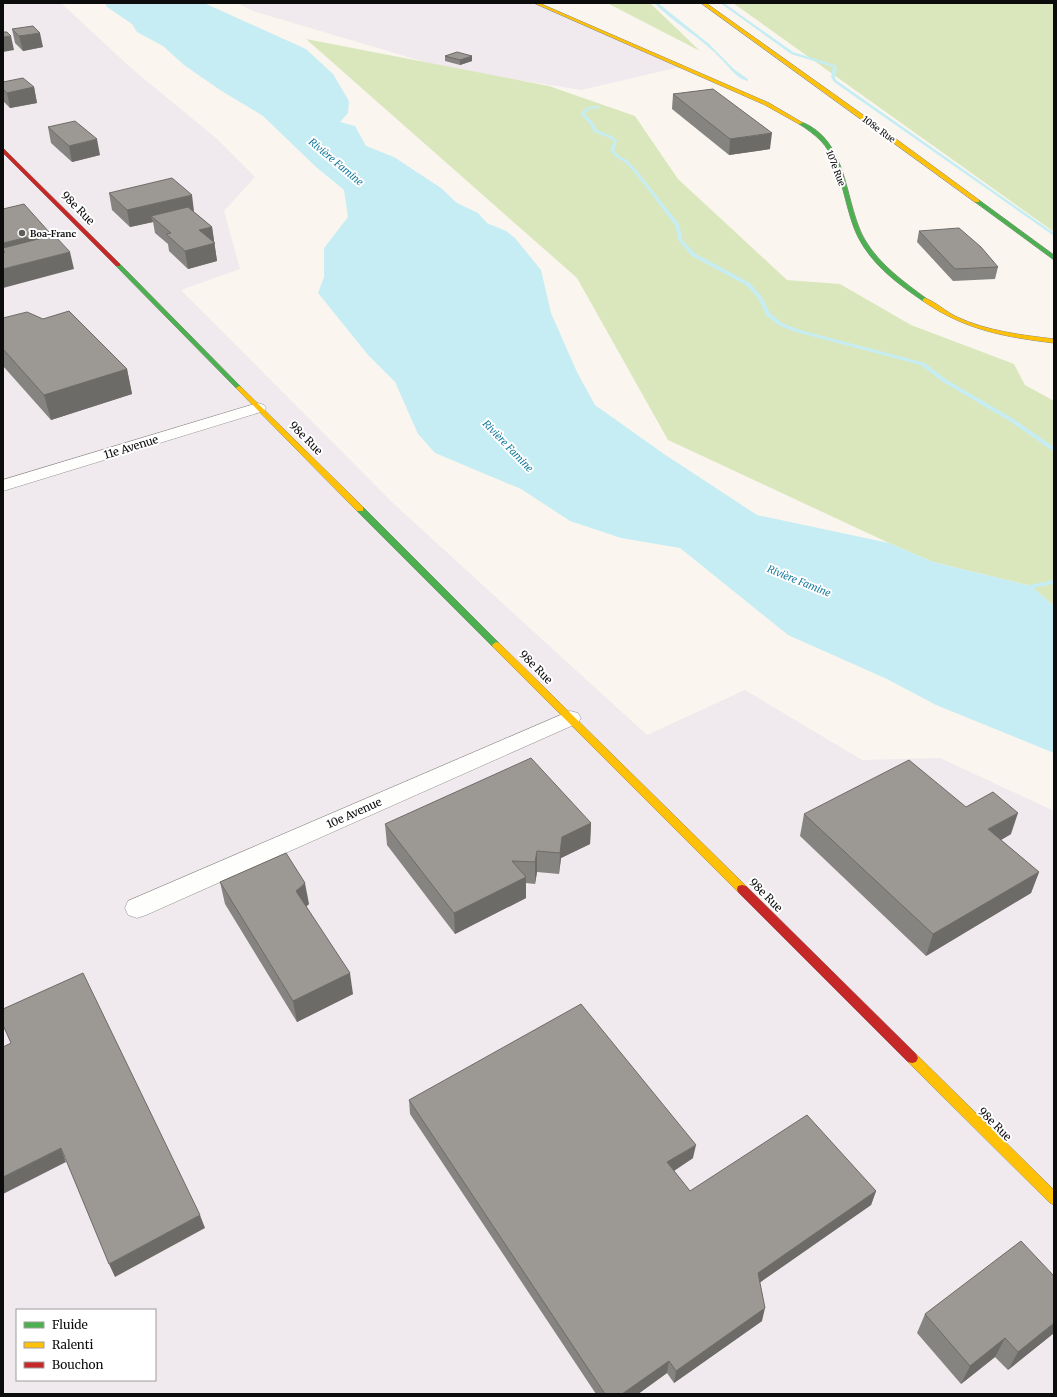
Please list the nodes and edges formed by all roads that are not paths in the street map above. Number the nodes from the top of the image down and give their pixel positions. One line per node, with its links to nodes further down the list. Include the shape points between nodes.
1 (536, 3): 5 (street, 107e Rue, via 767,104 816,131 834,158 852,219 874,258 933,306 966,324 1013,337)
2 (703, 3): 4 (street, 108e Rue)
3 (3, 150): 6 (street, 98e Rue, via 190,336)
4 (1054, 258)
5 (1054, 341)
6 (258, 408): 7 (street, 11e Avenue); 8 (street, 98e Rue)
7 (3, 486)
8 (570, 718): 9 (street, 10e Avenue); 10 (street, 98e Rue)
9 (137, 908)
10 (1054, 1199)

